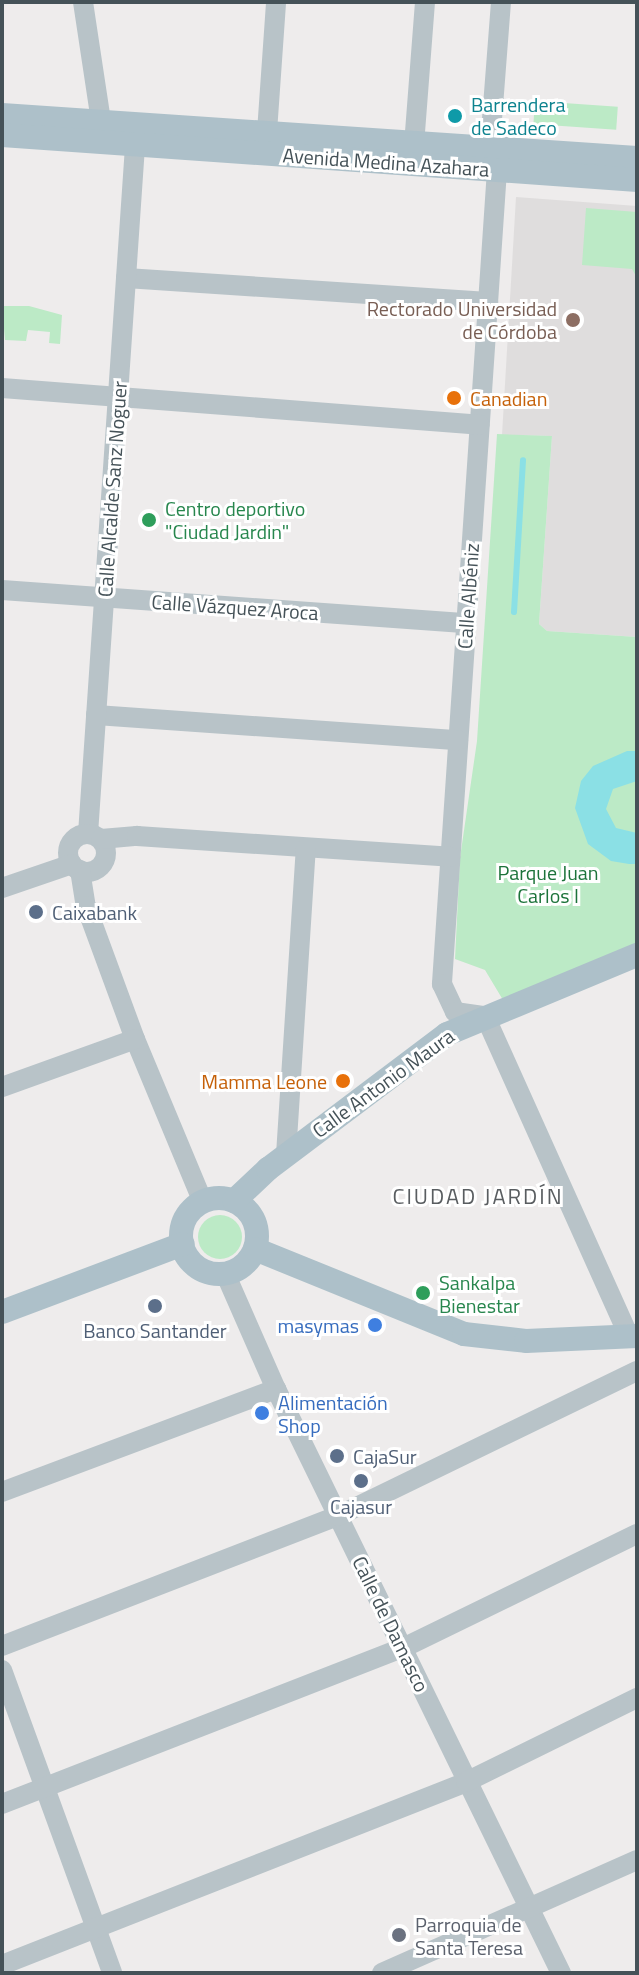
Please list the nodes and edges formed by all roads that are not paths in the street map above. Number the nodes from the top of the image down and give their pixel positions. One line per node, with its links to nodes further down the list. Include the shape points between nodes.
1 (83, 2): 6 (street)
2 (276, 2): 7 (street)
3 (425, 2): 12 (street)
4 (501, 2): 11 (street)
5 (2, 115): 6 (main road, Avenida Medina Azahara)
6 (101, 121): 8 (main road, Avenida Medina Azahara); 10 (street)
7 (267, 132): 8 (main road, Avenida Medina Azahara); 12 (main road, Avenida Medina Azahara)
8 (136, 134): 10 (main road, Avenida Medina Azahara); 12 (main road, Avenida Medina Azahara); 16 (street, Calle Alcalde Sanz Noguer)
9 (2, 135): 10 (main road, Avenida Medina Azahara)
10 (78, 140)
11 (490, 146): 12 (main road, Avenida Medina Azahara); 13 (main road, Avenida Medina Azahara); 14 (street, Calle Albéniz)
12 (413, 153): 14 (main road, Avenida Medina Azahara)
13 (637, 158)
14 (497, 170): 15 (main road, Avenida Medina Azahara); 17 (street, Calle Albéniz)
15 (637, 180)
16 (126, 278): 17 (street); 19 (street, Calle Alcalde Sanz Noguer)
17 (488, 302): 20 (street, Calle Albéniz)
18 (2, 388): 19 (street)
19 (118, 396): 20 (street); 22 (street, Calle Alcalde Sanz Noguer)
20 (480, 425): 23 (street, Calle Albéniz)
21 (2, 590): 22 (street, Calle Vázquez Aroca)
22 (104, 597): 23 (street, Calle Vázquez Aroca); 24 (street, Calle Alcalde Sanz Noguer)
23 (467, 623): 25 (street, Calle Albéniz)
24 (96, 715): 25 (street); 26 (street, Calle Alcalde Sanz Noguer)
25 (458, 740): 28 (street, Calle Albéniz)
26 (94, 836): 27 (street); 29 (street, via 72,842); 29 (street, via 106,855 101,866)
27 (306, 849): 28 (street); 35 (street)
28 (450, 857): 32 (street, Calle Albéniz, via 443,991 455,1012)
29 (76, 867): 30 (street); 33 (street)
30 (2, 888)
31 (637, 955): 32 (main road, Calle Antonio Maura)
32 (485, 1016): 35 (main road, Calle Antonio Maura, via 430,1046); 42 (street)
33 (135, 1039): 34 (street); 37 (street)
34 (2, 1087)
35 (286, 1155): 36 (main road, Calle Antonio Maura)
36 (234, 1201): 37 (main road); 39 (main road, via 254,1221)
37 (203, 1202): 38 (main road, via 185,1220)
38 (183, 1244): 40 (main road, via 195,1265); 41 (main road)
39 (255, 1249): 40 (main road, via 243,1265); 42 (main road, via 464,1334 526,1341)
40 (225, 1273): 44 (street, Calle de Damasco)
41 (2, 1312)
42 (633, 1336)
43 (637, 1371): 46 (street)
44 (276, 1389): 45 (street); 46 (street, Calle de Damasco)
45 (2, 1492)
46 (338, 1516): 48 (street); 49 (street, Calle de Damasco)
47 (637, 1534): 49 (street)
48 (2, 1646)
49 (403, 1648): 52 (street, Calle de Damasco); 53 (street)
50 (2, 1670): 53 (street)
51 (637, 1698): 52 (street)
52 (466, 1782): 56 (street, Calle de Damasco); 57 (street)
53 (45, 1788): 54 (street); 57 (street)
54 (2, 1804)
55 (637, 1860): 56 (street)
56 (532, 1910): 59 (street); 61 (street, Calle de Damasco)
57 (95, 1928): 58 (street); 60 (street)
58 (2, 1965)
59 (396, 1970)
60 (112, 1973)
61 (561, 1973)

